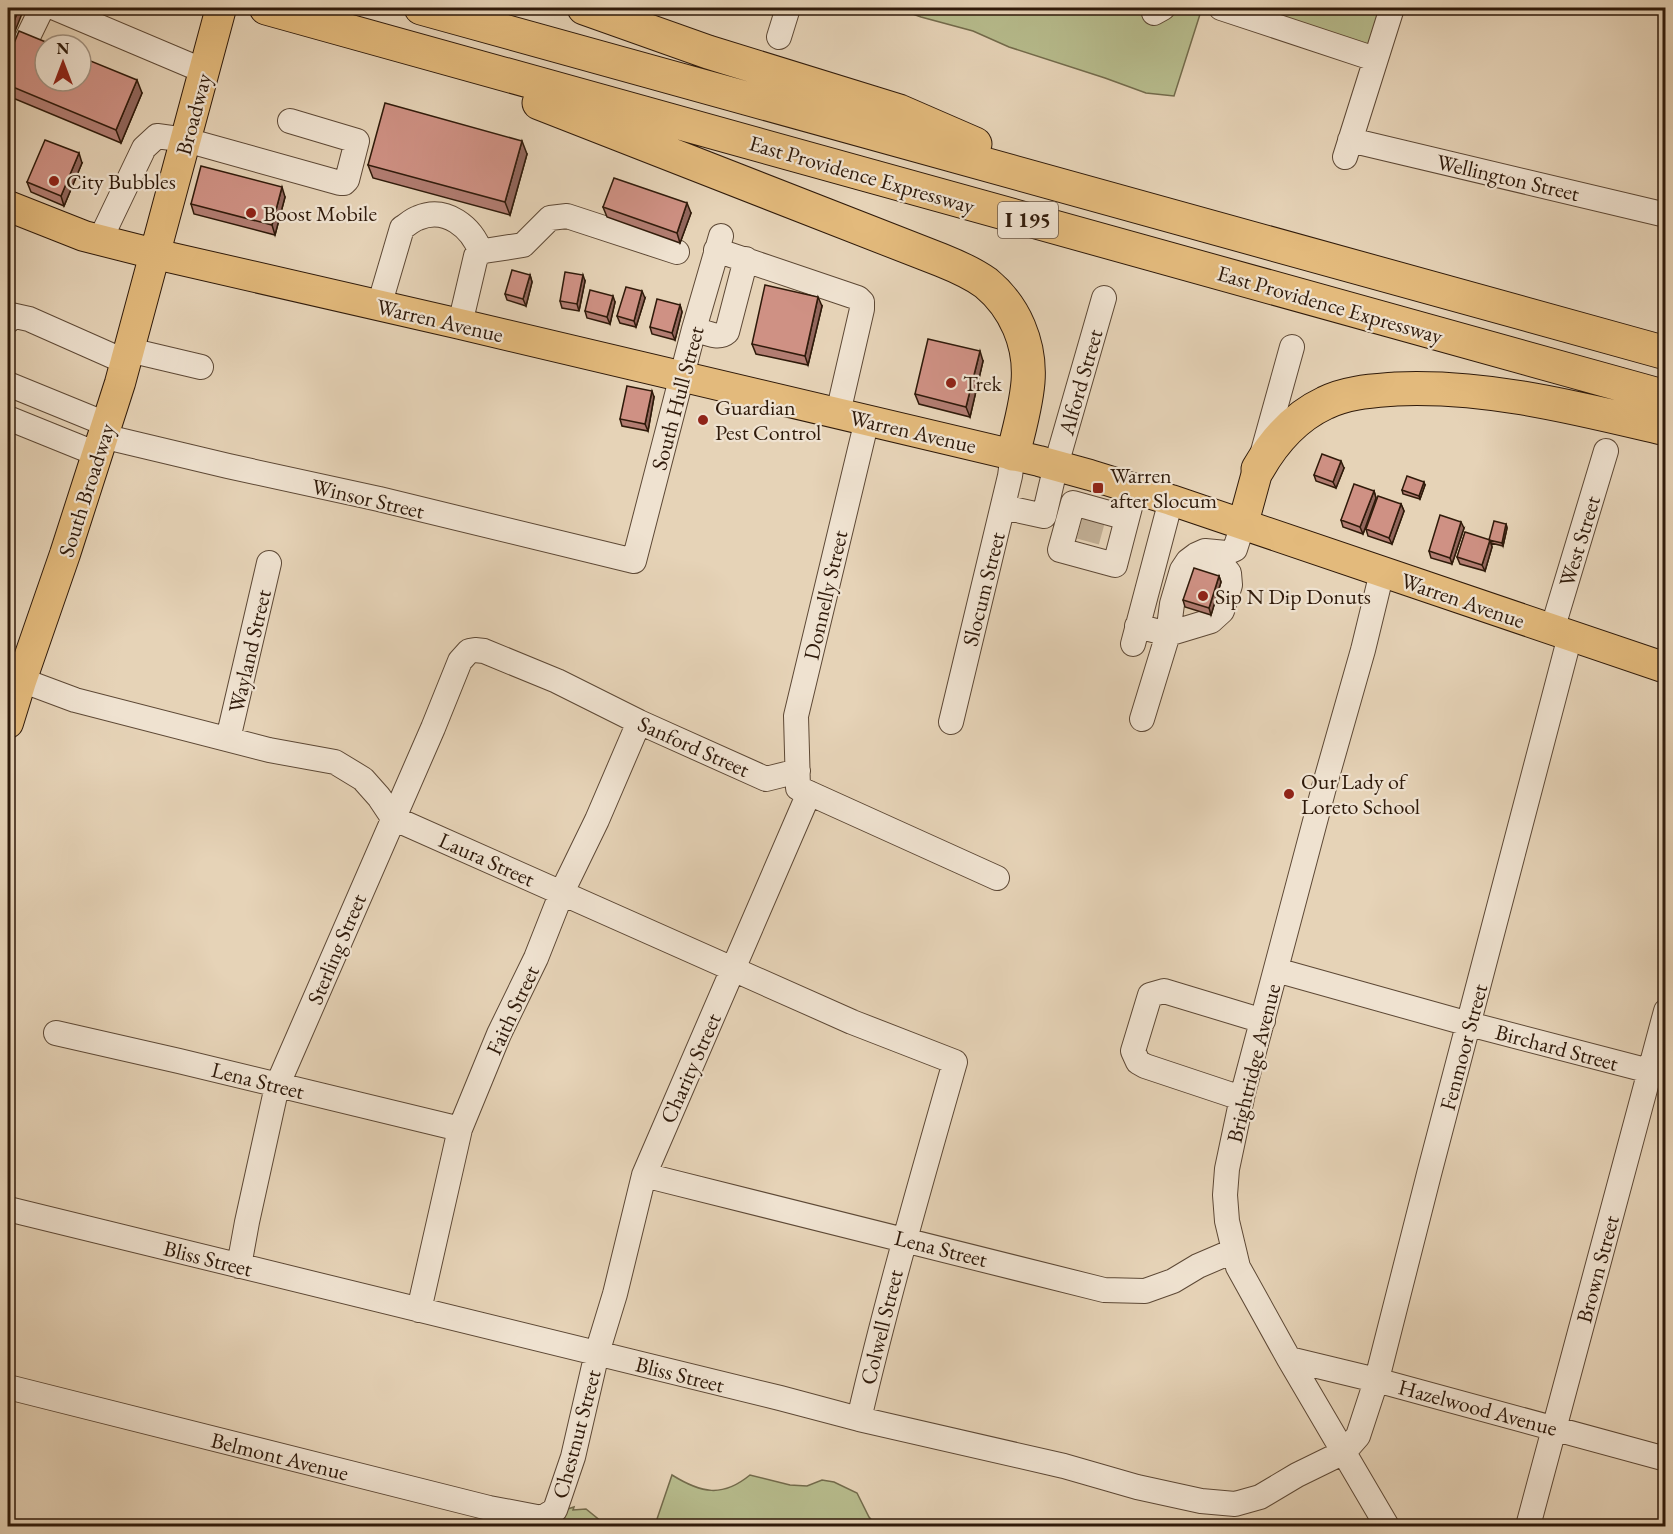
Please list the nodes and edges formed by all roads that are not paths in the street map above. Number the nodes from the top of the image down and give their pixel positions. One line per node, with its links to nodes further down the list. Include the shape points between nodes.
1 (42, 8): 11 (street)
2 (55, 8): 14 (street)
3 (221, 8): 14 (main road, Broadway)
4 (267, 8): 12 (highway, East Providence Expressway / I 195)
5 (421, 8): 17 (highway, East Providence Expressway / I 195)
6 (584, 8): 17 (highway, via 708,52 898,111)
7 (788, 8): 10 (street)
8 (1221, 8): 13 (street)
9 (1392, 8): 13 (street)
10 (778, 37)
11 (26, 41)
12 (390, 43): 36 (highway, East Providence Expressway / I 195); 43 (highway, via 978,278 996,292 1014,315 1025,343 1028,384)
13 (1375, 59): 19 (street, Wellington Street, via 1347,148)
14 (204, 71): 16 (main road, Broadway)
15 (290, 122): 16 (street, via 357,141 345,183)
16 (186, 140): 20 (street, via 157,136 144,148); 23 (main road, Broadway)
17 (1098, 196): 31 (highway, East Providence Expressway / I 195)
18 (9, 210): 20 (main road, Warren Avenue)
19 (1665, 215)
20 (100, 240): 23 (main road, Warren Avenue)
21 (677, 252): 22 (street, via 567,216 550,218 523,245)
22 (481, 253): 26 (street, via 477,242 453,217 418,218 402,228); 28 (street, via 476,256)
23 (155, 254): 26 (main road, Warren Avenue); 32 (main road, South Broadway)
24 (746, 259): 29 (street, via 727,332 717,336); 29 (street, South Hull Street, via 719,243); 37 (street, via 862,302)
25 (1104, 298): 44 (street, Alford Street)
26 (379, 306): 28 (main road, Warren Avenue)
27 (8, 321): 32 (street, via 11,315 29,319)
28 (460, 324): 34 (main road, Warren Avenue)
29 (694, 329): 34 (street, South Hull Street)
30 (1292, 347): 45 (street)
31 (1665, 353)
32 (128, 356): 33 (street); 41 (main road, South Broadway)
33 (201, 367)
34 (682, 376): 37 (main road, Warren Avenue); 51 (street, South Hull Street)
35 (8, 384): 41 (street)
36 (1665, 397)
37 (838, 413): 39 (main road, Warren Avenue)
38 (8, 418): 41 (street)
39 (867, 420): 43 (main road, Warren Avenue); 64 (street, Donnelly Street, via 796,716)
40 (1665, 429): 45 (highway, via 1517,397 1448,390 1369,391 1333,399 1300,418 1275,443)
41 (102, 438): 51 (street, Winsor Street); 58 (main road, South Broadway, via 65,554)
42 (1606, 451): 55 (street, West Street)
43 (1013, 454): 44 (main road, Warren Avenue); 48 (street, Slocum Street)
44 (1056, 465): 46 (main road, Warren Avenue); 49 (street, Alford Street)
45 (1258, 469): 50 (main road)
46 (1135, 488): 47 (main road, Warren Avenue); 49 (street, via 1100,528)
47 (1171, 500): 50 (main road, Warren Avenue); 54 (street, via 1135,635)
48 (1003, 507): 49 (street); 61 (street, Slocum Street)
49 (1044, 516)
50 (1243, 524): 53 (main road, Warren Avenue); 54 (street, via 1235,549 1226,553 1206,551 1188,561 1172,604)
51 (634, 561)
52 (269, 563): 63 (street, Wayland Street)
53 (1382, 572): 55 (main road, Warren Avenue); 70 (street, Brightridge Avenue)
54 (1169, 628): 59 (street)
55 (1561, 633): 57 (main road, Warren Avenue); 73 (street, Fenmoor Street)
56 (475, 650): 60 (street, Sanford Street, via 557,681); 66 (street, Sterling Street, via 460,662)
57 (1665, 668)
58 (14, 678): 62 (main road, South Broadway); 63 (street, via 75,700)
59 (1142, 719)
60 (639, 722): 64 (street, Sanford Street, via 766,778); 68 (street, Faith Street)
61 (951, 722)
62 (8, 723)
63 (228, 739): 66 (street, via 335,762 363,778)
64 (798, 771): 65 (street, via 798,788)
65 (809, 794): 67 (street); 69 (street, Charity Street)
66 (393, 818): 68 (street, Laura Street); 77 (street, Sterling Street)
67 (997, 878)
68 (562, 892): 69 (street, Laura Street); 79 (street, Faith Street)
69 (734, 970): 75 (street, Laura Street); 80 (street, Charity Street)
70 (1276, 970): 72 (street, Brightridge Avenue); 73 (street, Birchard Street)
71 (1665, 1011): 76 (street, Brown Street)
72 (1263, 1020): 78 (street, Brightridge Avenue); 78 (street, via 1164,991 1150,995 1133,1051 1138,1062)
73 (1469, 1024): 76 (street, Birchard Street); 88 (street, Fenmoor Street)
74 (56, 1033): 77 (street, Lena Street)
75 (955, 1062): 82 (street, Colwell Street)
76 (1658, 1073): 91 (street, Brown Street)
77 (277, 1086): 79 (street, Lena Street); 84 (street, Sterling Street)
78 (1242, 1098): 83 (street, Brightridge Avenue, via 1227,1169 1227,1221)
79 (460, 1129): 85 (street, Faith Street)
80 (644, 1175): 82 (street, Lena Street); 86 (street, Charity Street)
81 (8, 1209): 84 (street, Bliss Street)
82 (904, 1239): 83 (street, Lena Street, via 1122,1292 1145,1292); 90 (street, Colwell Street)
83 (1233, 1251): 87 (street, Brightridge Avenue)
84 (239, 1266): 85 (street, Bliss Street)
85 (419, 1310): 86 (street, Bliss Street)
86 (597, 1353): 90 (street, Bliss Street); 94 (street, Chestnut Street, via 573,1457 555,1510)
87 (1289, 1359): 88 (street, Hazelwood Avenue); 92 (street, Brightridge Avenue)
88 (1376, 1380): 91 (street, Hazelwood Avenue); 92 (street, Fenmoor Street, via 1358,1436)
89 (8, 1387): 94 (street, Belmont Avenue, via 489,1508 542,1518)
90 (859, 1419): 92 (street, Bliss Street, via 1137,1487 1234,1504 1260,1497)
91 (1554, 1428): 93 (street, Hazelwood Avenue); 96 (street, Brown Street)
92 (1344, 1452): 95 (street, Brightridge Avenue)
93 (1665, 1459)
94 (550, 1512)
95 (1387, 1527)
96 (1528, 1527)

